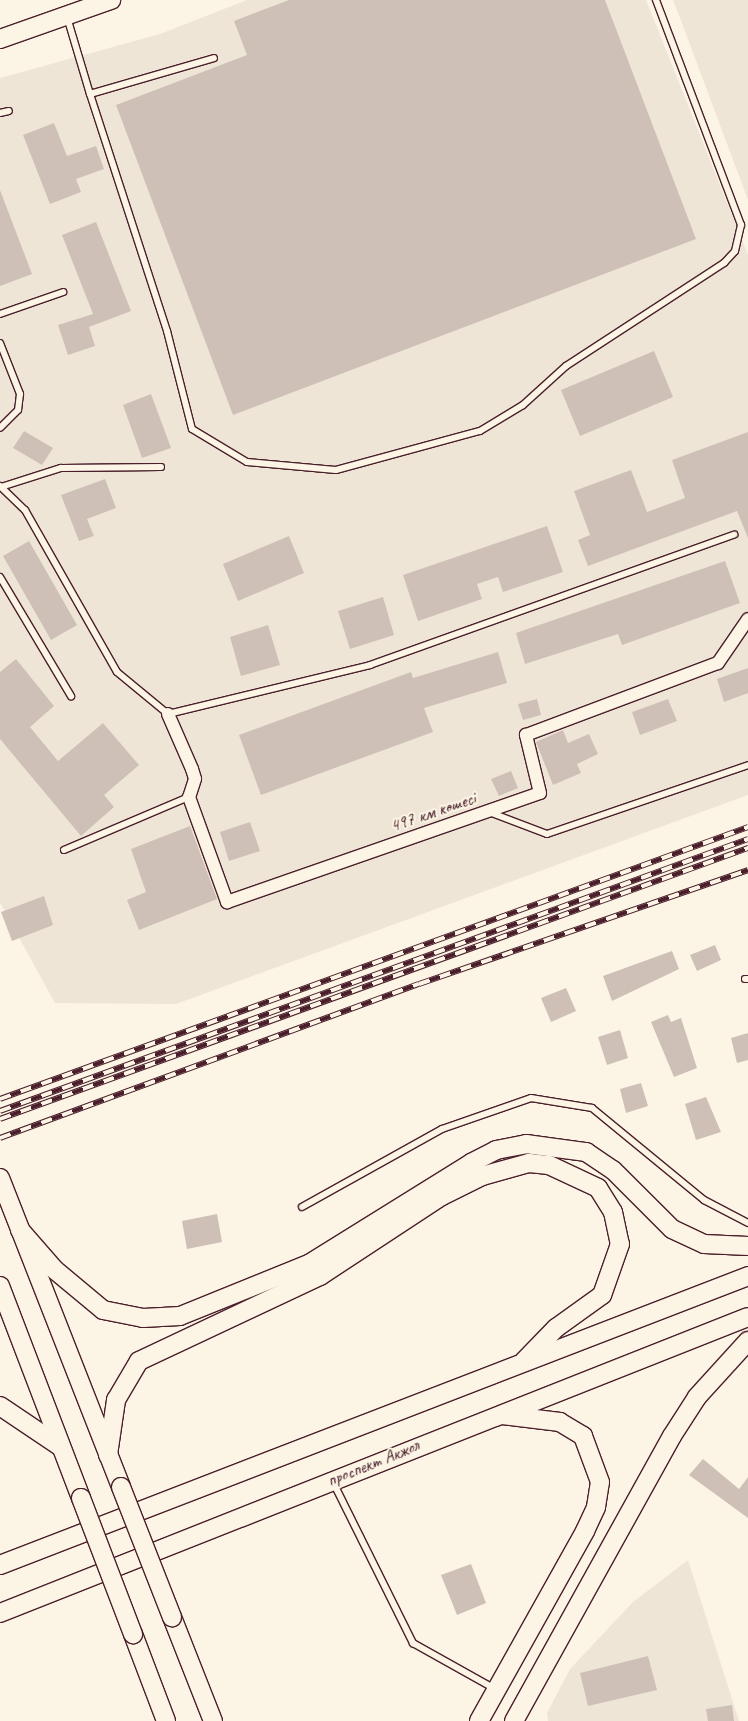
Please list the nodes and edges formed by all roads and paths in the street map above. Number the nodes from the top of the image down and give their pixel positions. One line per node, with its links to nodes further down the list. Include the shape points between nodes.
1 (111, 0): 3 (main road)
2 (656, 0): 6 (lane, via 741,225 735,251 724,263 566,366 523,405 480,431 336,470 247,462 192,429 167,330)
3 (66, 15): 4 (main road); 6 (lane)
4 (0, 38)
5 (214, 58): 6 (lane)
6 (90, 94)
7 (9, 111): 8 (lane)
8 (0, 113)
9 (63, 292): 10 (lane)
10 (0, 314)
11 (0, 343): 12 (lane, via 20,394 18,410)
12 (0, 428)
13 (161, 468): 14 (lane, via 60,468)
14 (1, 486): 19 (lane, via 25,510 117,672)
15 (734, 535): 19 (lane, via 370,664)
16 (0, 577): 18 (lane)
17 (748, 619): 22 (street, 497 км көшесі, via 718,663 526,735 540,793)
18 (71, 696)
19 (168, 714): 21 (street, 497 км көшесі, via 195,780)
20 (748, 765): 22 (lane, via 548,834)
21 (189, 797): 22 (street, 497 км көшесі, via 227,902); 23 (lane)
22 (488, 811)
23 (64, 850)
24 (0, 1178): 27 (main road)
25 (302, 1207): 26 (lane, via 442,1128 531,1098 592,1108 704,1200)
26 (748, 1223)
27 (20, 1230): 28 (main road, via 61,1276 103,1310 143,1318 180,1316 309,1264 472,1162 496,1150 526,1144 586,1152 613,1170 672,1229 704,1244); 37 (main road)
28 (748, 1246)
29 (748, 1276): 33 (main road)
30 (0, 1286): 36 (main road)
31 (748, 1317): 35 (main road, проспект Акжол)
32 (748, 1341): 42 (main road, via 697,1397 672,1436)
33 (524, 1361): 37 (main road, via 556,1328 602,1296 620,1244 614,1212 598,1188 549,1164 529,1163 482,1176 312,1280 138,1361 116,1400); 39 (main road)
34 (0, 1406): 36 (main road)
35 (494, 1415): 38 (main road, проспект Акжол); 41 (main road, via 560,1422 583,1436 600,1482 589,1523)
36 (61, 1447): 43 (main road, bridge)
37 (108, 1455): 44 (main road, bridge)
38 (332, 1480): 40 (main road, проспект Акжол); 41 (lane, via 413,1643)
39 (0, 1565)
40 (0, 1613)
41 (496, 1690): 45 (main road)
42 (517, 1719)
43 (166, 1721)
44 (213, 1721)
45 (479, 1721)

